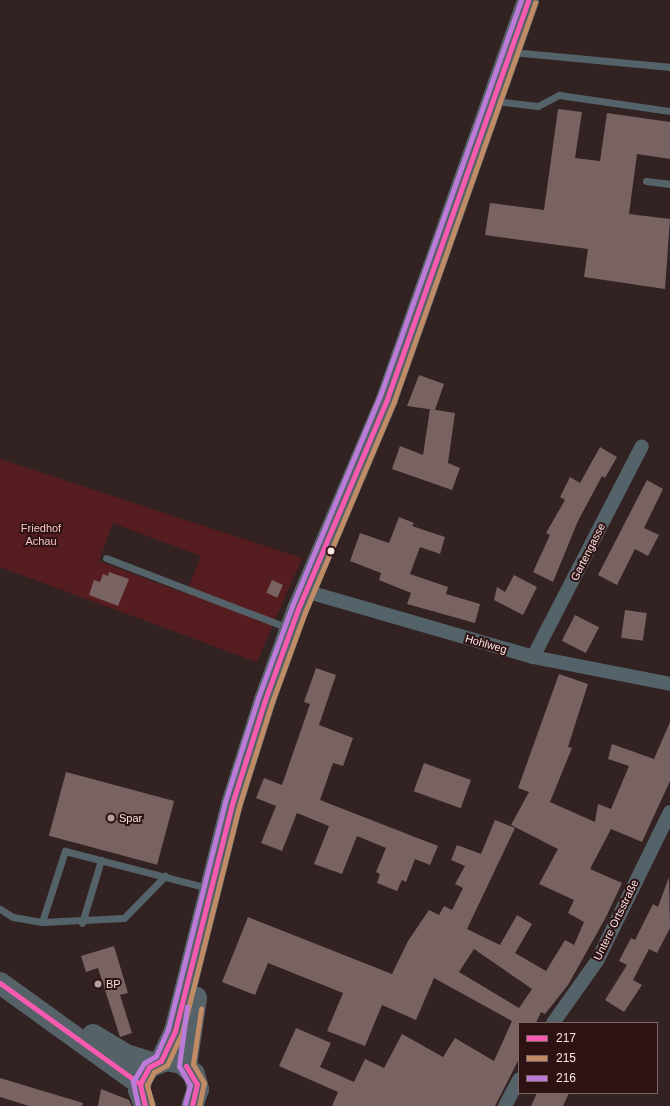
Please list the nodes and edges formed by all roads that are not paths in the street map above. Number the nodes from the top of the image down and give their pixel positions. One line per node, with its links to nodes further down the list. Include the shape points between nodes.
1 (528, 0): 2 (main road)
2 (510, 52): 3 (lane); 4 (main road)
3 (670, 67)
4 (493, 101): 5 (lane, via 538,106 559,95); 10 (main road, via 387,400)
5 (670, 112)
6 (646, 181): 7 (lane)
7 (670, 184)
8 (642, 446): 12 (street, Gartengasse)
9 (106, 558): 11 (lane)
10 (305, 591): 11 (main road); 12 (street, Hohlweg)
11 (290, 628): 17 (main road, via 232,804)
12 (533, 657): 13 (street, Hohlweg)
13 (670, 684)
14 (670, 812): 24 (street, Untere Ortsstraße, via 597,962)
15 (101, 860): 16 (lane); 19 (lane, via 65,851); 20 (lane)
16 (165, 876): 17 (lane); 20 (lane, via 124,918)
17 (212, 889): 21 (main road)
18 (0, 909): 19 (lane, via 12,917)
19 (42, 922): 20 (lane)
20 (82, 923)
21 (195, 959): 25 (main road, via 176,1031); 26 (main road, via 197,986)
22 (0, 983): 23 (main road)
23 (44, 1013): 25 (main road, via 83,1029 126,1055); 28 (main road, via 73,1039)
24 (553, 1022)
25 (158, 1062): 26 (main road, via 172,1060); 28 (main road)
26 (186, 1066): 29 (main road, via 196,1079)
27 (518, 1082): 31 (street)
28 (140, 1084): 30 (main road)
29 (199, 1102)
30 (145, 1106)
31 (505, 1106)

